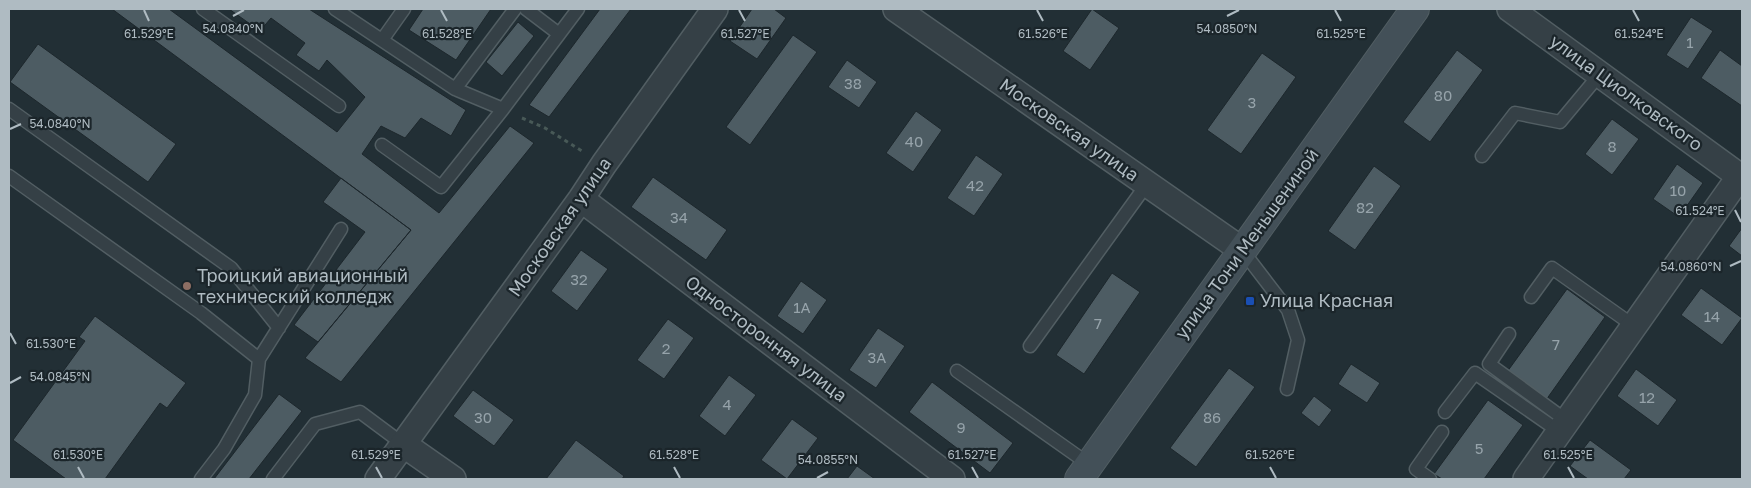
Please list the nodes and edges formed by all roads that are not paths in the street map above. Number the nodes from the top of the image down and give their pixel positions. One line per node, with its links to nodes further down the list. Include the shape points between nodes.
1 (203, 9): 15 (lane)
2 (336, 9): 12 (lane)
3 (404, 9): 12 (lane)
4 (515, 9): 14 (lane)
5 (526, 9): 11 (lane)
6 (578, 9): 11 (lane)
7 (714, 9): 23 (street, Московская улица)
8 (896, 9): 22 (street, Московская улица)
9 (1416, 9): 25 (street, улица Тони Меньшениной)
10 (1510, 9): 13 (street, улица Циолковского)
11 (559, 34): 17 (lane)
12 (382, 40): 14 (lane)
13 (1600, 74): 19 (lane, via 1560,122 1515,114); 21 (street, улица Циолковского)
14 (455, 89): 17 (lane)
15 (339, 106)
16 (9, 109): 28 (lane, via 231,268)
17 (503, 109): 18 (lane, via 441,187)
18 (382, 145)
19 (1482, 156)
20 (9, 176): 31 (lane)
21 (1741, 177): 27 (street)
22 (1147, 184): 25 (street, Московская улица); 30 (lane)
23 (581, 199): 37 (street, Московская улица); 43 (street, Односторонняя улица)
24 (341, 229): 28 (lane)
25 (1242, 250): 33 (lane, via 1288,310 1298,340); 38 (street, улица Тони Меньшениной)
26 (1531, 297): 27 (lane, via 1552,268)
27 (1634, 326): 35 (street)
28 (279, 328): 31 (lane)
29 (1509, 334): 35 (lane, via 1489,364)
30 (1030, 346)
31 (259, 358): 39 (lane, via 255,395 224,449)
32 (956, 371): 38 (lane)
33 (1287, 389)
34 (1445, 412): 35 (lane, via 1475,373)
35 (1563, 427): 45 (street)
36 (1442, 432): 44 (lane, via 1416,469)
37 (404, 444): 40 (lane, via 360,412 315,424); 41 (street, Московская улица); 42 (street)
38 (1085, 472)
39 (201, 479)
40 (273, 479)
41 (378, 479)
42 (453, 479)
43 (952, 479)
44 (1430, 479)
45 (1526, 479)

